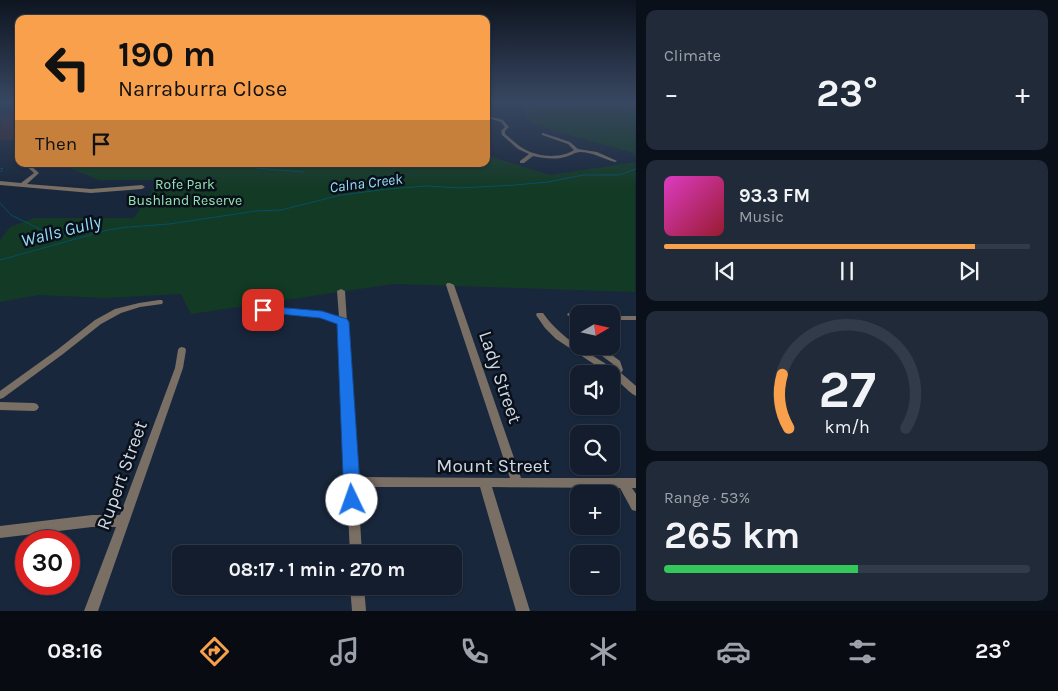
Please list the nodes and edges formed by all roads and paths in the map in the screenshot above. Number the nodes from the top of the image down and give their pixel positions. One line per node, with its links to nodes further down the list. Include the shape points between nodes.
1 (503, 132): 4 (street, via 520,149)
2 (543, 134): 3 (street, via 569,143)
3 (577, 150): 4 (street, via 558,156); 5 (street)
4 (532, 154): 6 (street)
5 (615, 161)
6 (522, 162)
7 (30, 167): 9 (street, via 37,173)
8 (0, 183): 9 (street)
9 (22, 185): 10 (street, via 91,191)
10 (142, 187)
11 (450, 285): 28 (street, Lady Street)
12 (341, 290): 18 (street)
13 (159, 302): 25 (street, via 146,300 98,322)
14 (263, 310): 18 (street, via 322,314)
15 (540, 315): 21 (street, via 555,333)
16 (620, 318): 17 (street)
17 (636, 318)
18 (343, 322): 29 (street)
19 (182, 350): 34 (street, Rupert Street, via 179,368)
20 (606, 355): 22 (street)
21 (600, 365)
22 (618, 365)
23 (620, 380): 24 (street)
24 (636, 393)
25 (0, 396)
26 (0, 406): 27 (street)
27 (34, 407)
28 (517, 481): 30 (street, Mount Street); 32 (street, Mount Street)
29 (351, 482): 32 (street, Mount Street); 36 (street)
30 (623, 483): 31 (street, Mount Street); 33 (street)
31 (636, 483)
32 (485, 484): 40 (street)
33 (636, 506)
34 (122, 521): 35 (street, via 92,521); 38 (street, Rupert Street)
35 (0, 532)
36 (355, 545)
37 (358, 595): 39 (street)
38 (91, 611)
39 (359, 611)
40 (523, 611)

